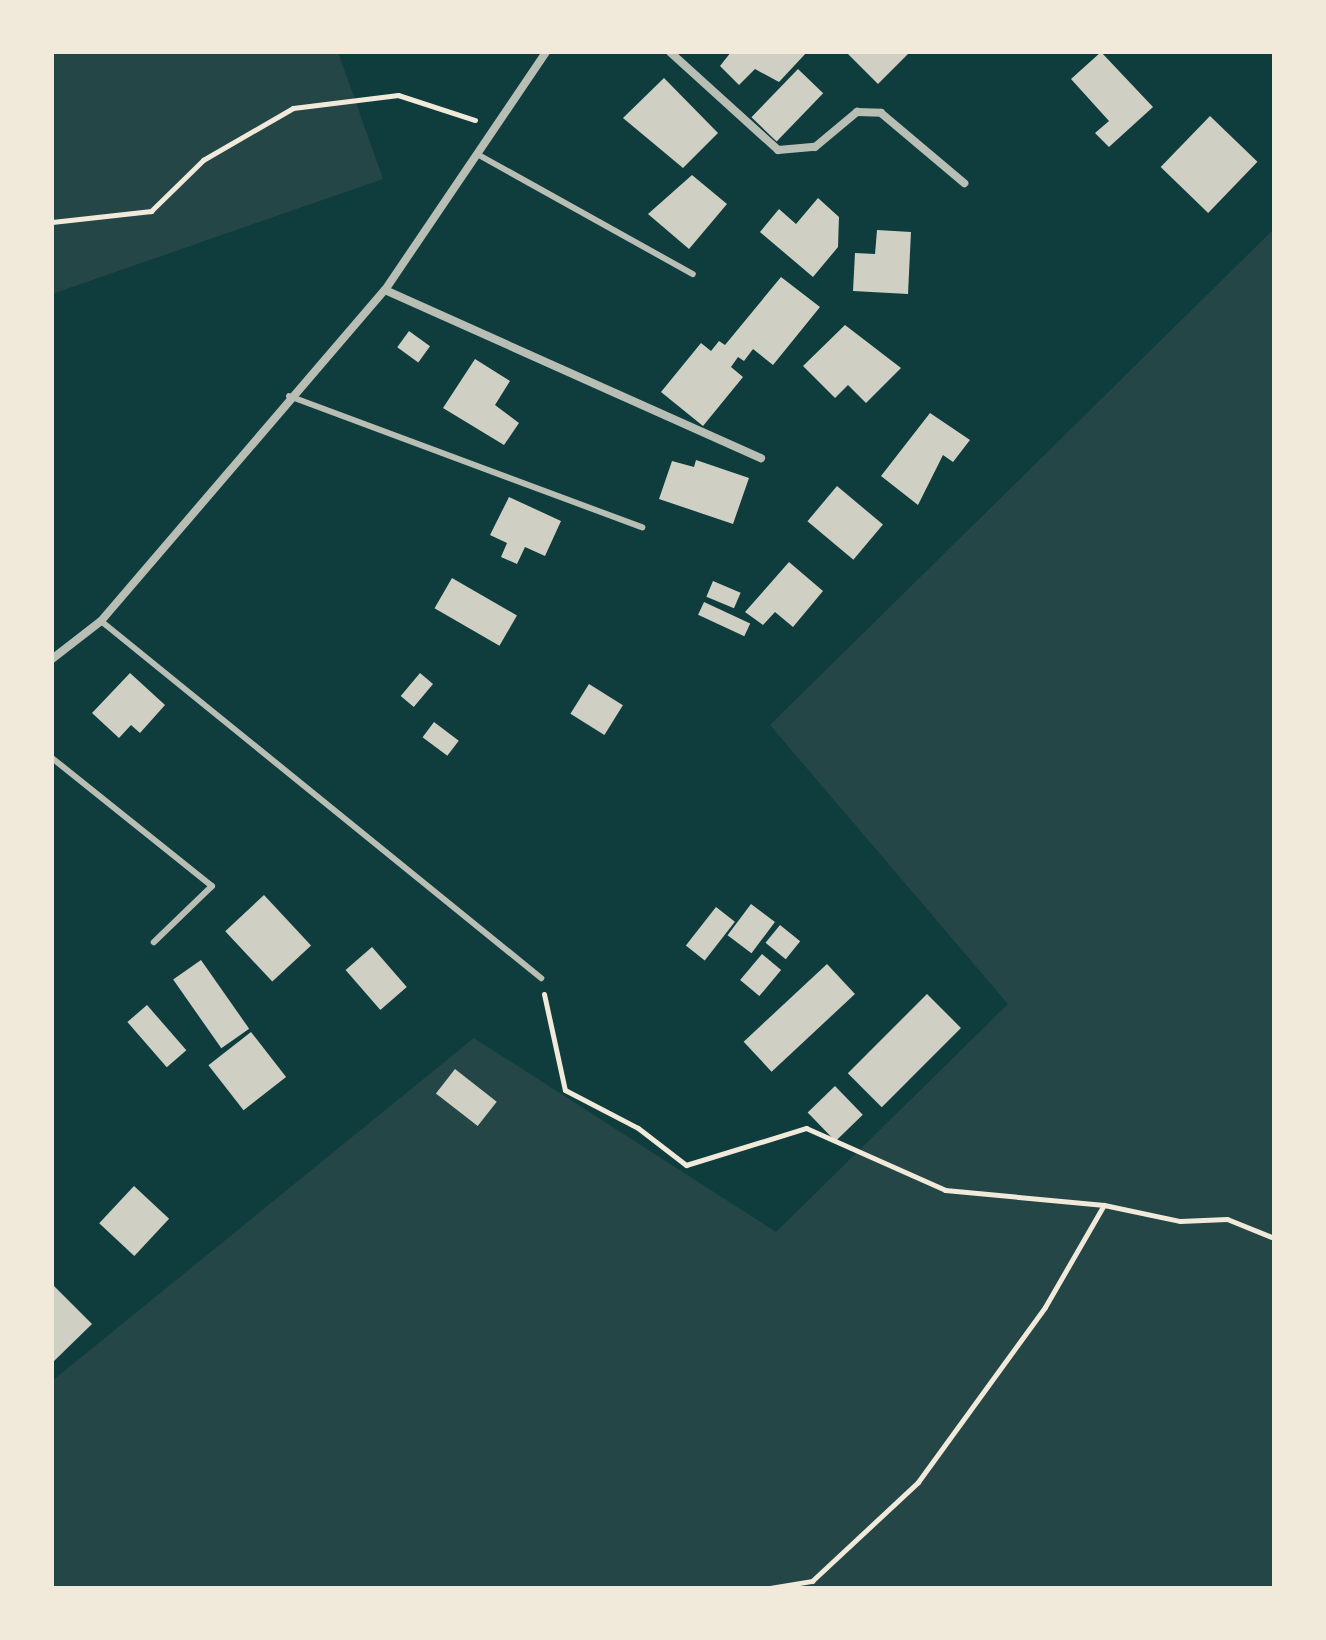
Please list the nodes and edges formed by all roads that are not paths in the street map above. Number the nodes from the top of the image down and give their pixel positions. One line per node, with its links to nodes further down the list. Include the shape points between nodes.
1 (546, 52): 3 (street)
2 (670, 52): 4 (street, via 778,150 815,147 857,112 881,113)
3 (477, 154): 5 (lane); 6 (street)
4 (964, 183)
5 (693, 274)
6 (385, 290): 7 (street); 8 (street)
7 (289, 396): 9 (lane); 10 (street)
8 (761, 458)
9 (642, 527)
10 (101, 621): 11 (street); 14 (lane)
11 (52, 659)
12 (52, 758): 13 (lane, via 212,886)
13 (154, 942)
14 (541, 978)

